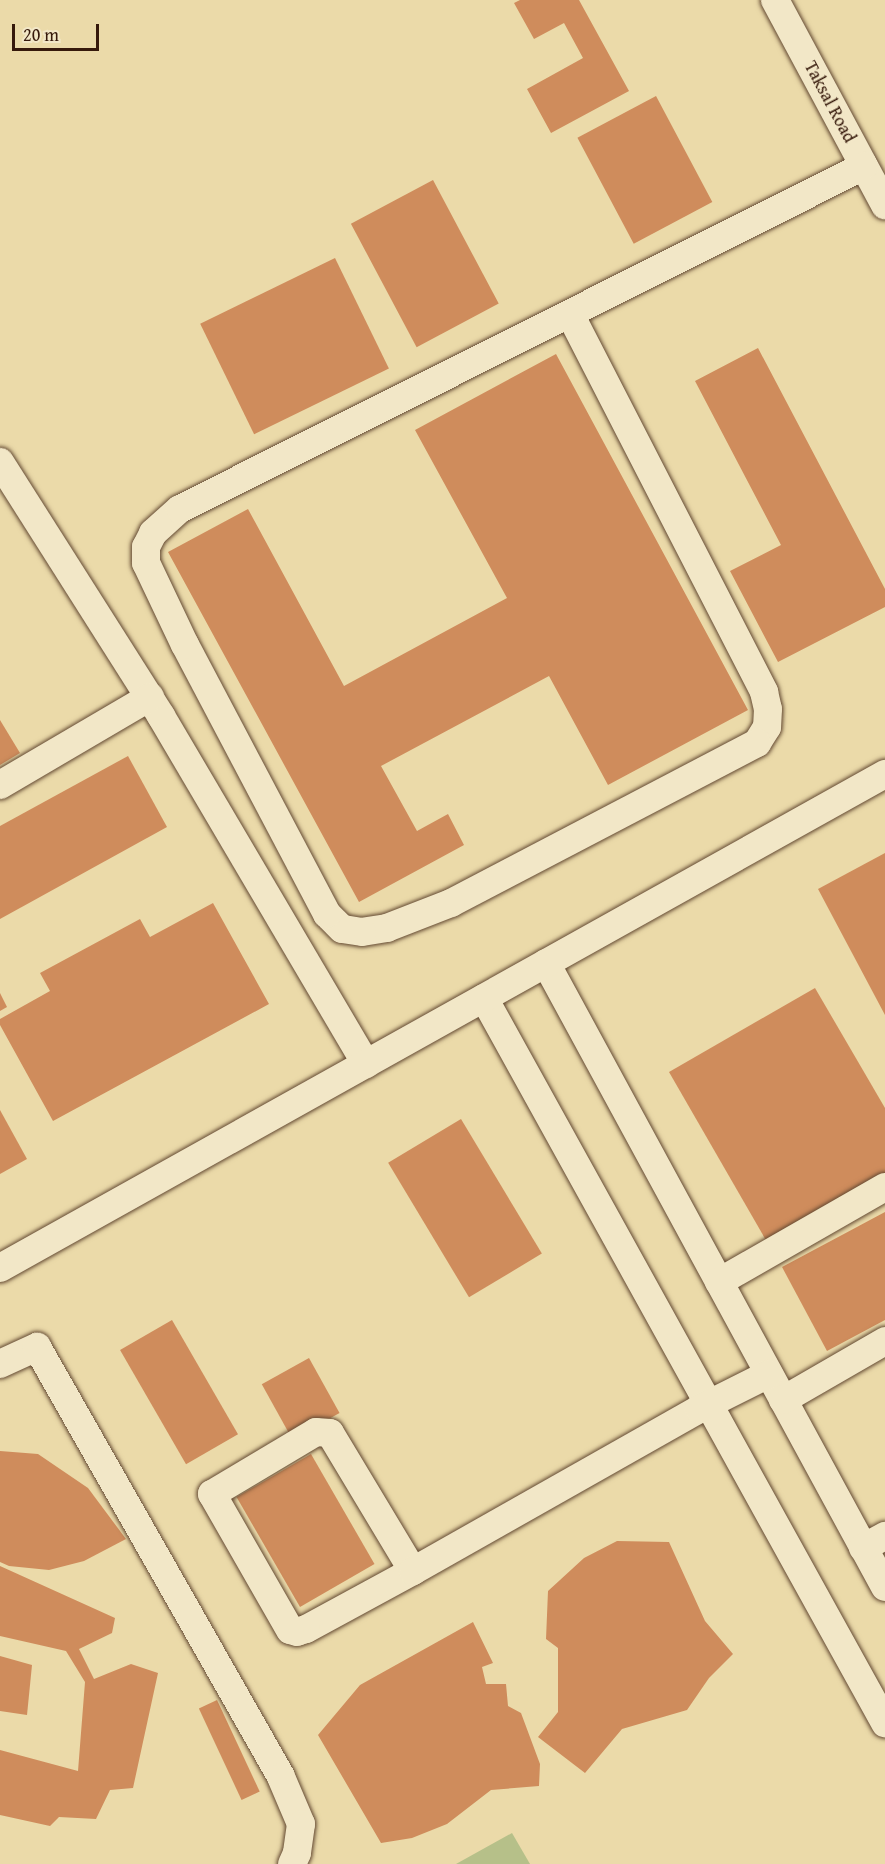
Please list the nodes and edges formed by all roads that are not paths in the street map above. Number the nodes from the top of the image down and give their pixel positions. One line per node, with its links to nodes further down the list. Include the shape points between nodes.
1 (775, 0): 2 (street, Taksal Road)
2 (864, 166): 3 (street, Taksal Road); 4 (street)
3 (885, 205)
4 (570, 314): 4 (street, via 180,509 153,533 146,547 146,563 185,645 327,914 342,929 362,932 387,928 451,903 757,743 767,727 764,692)
5 (0, 462): 6 (street)
6 (150, 697): 8 (street); 11 (street)
7 (885, 774): 9 (street)
8 (0, 785)
9 (546, 963): 10 (street); 14 (street)
10 (484, 998): 11 (street); 19 (street)
11 (366, 1064): 13 (street)
12 (885, 1187): 14 (street)
13 (0, 1268)
14 (719, 1282): 17 (street)
15 (885, 1341): 18 (street)
16 (0, 1364): 24 (street, via 37,1347 281,1777 301,1824)
17 (769, 1374): 18 (street); 19 (street)
18 (783, 1400): 20 (street)
19 (710, 1403): 21 (street); 23 (street)
20 (874, 1542): 22 (street)
21 (413, 1571): 21 (street, via 330,1433 316,1432 212,1494 290,1630 306,1629)
22 (885, 1587)
23 (885, 1723)
24 (292, 1864)

